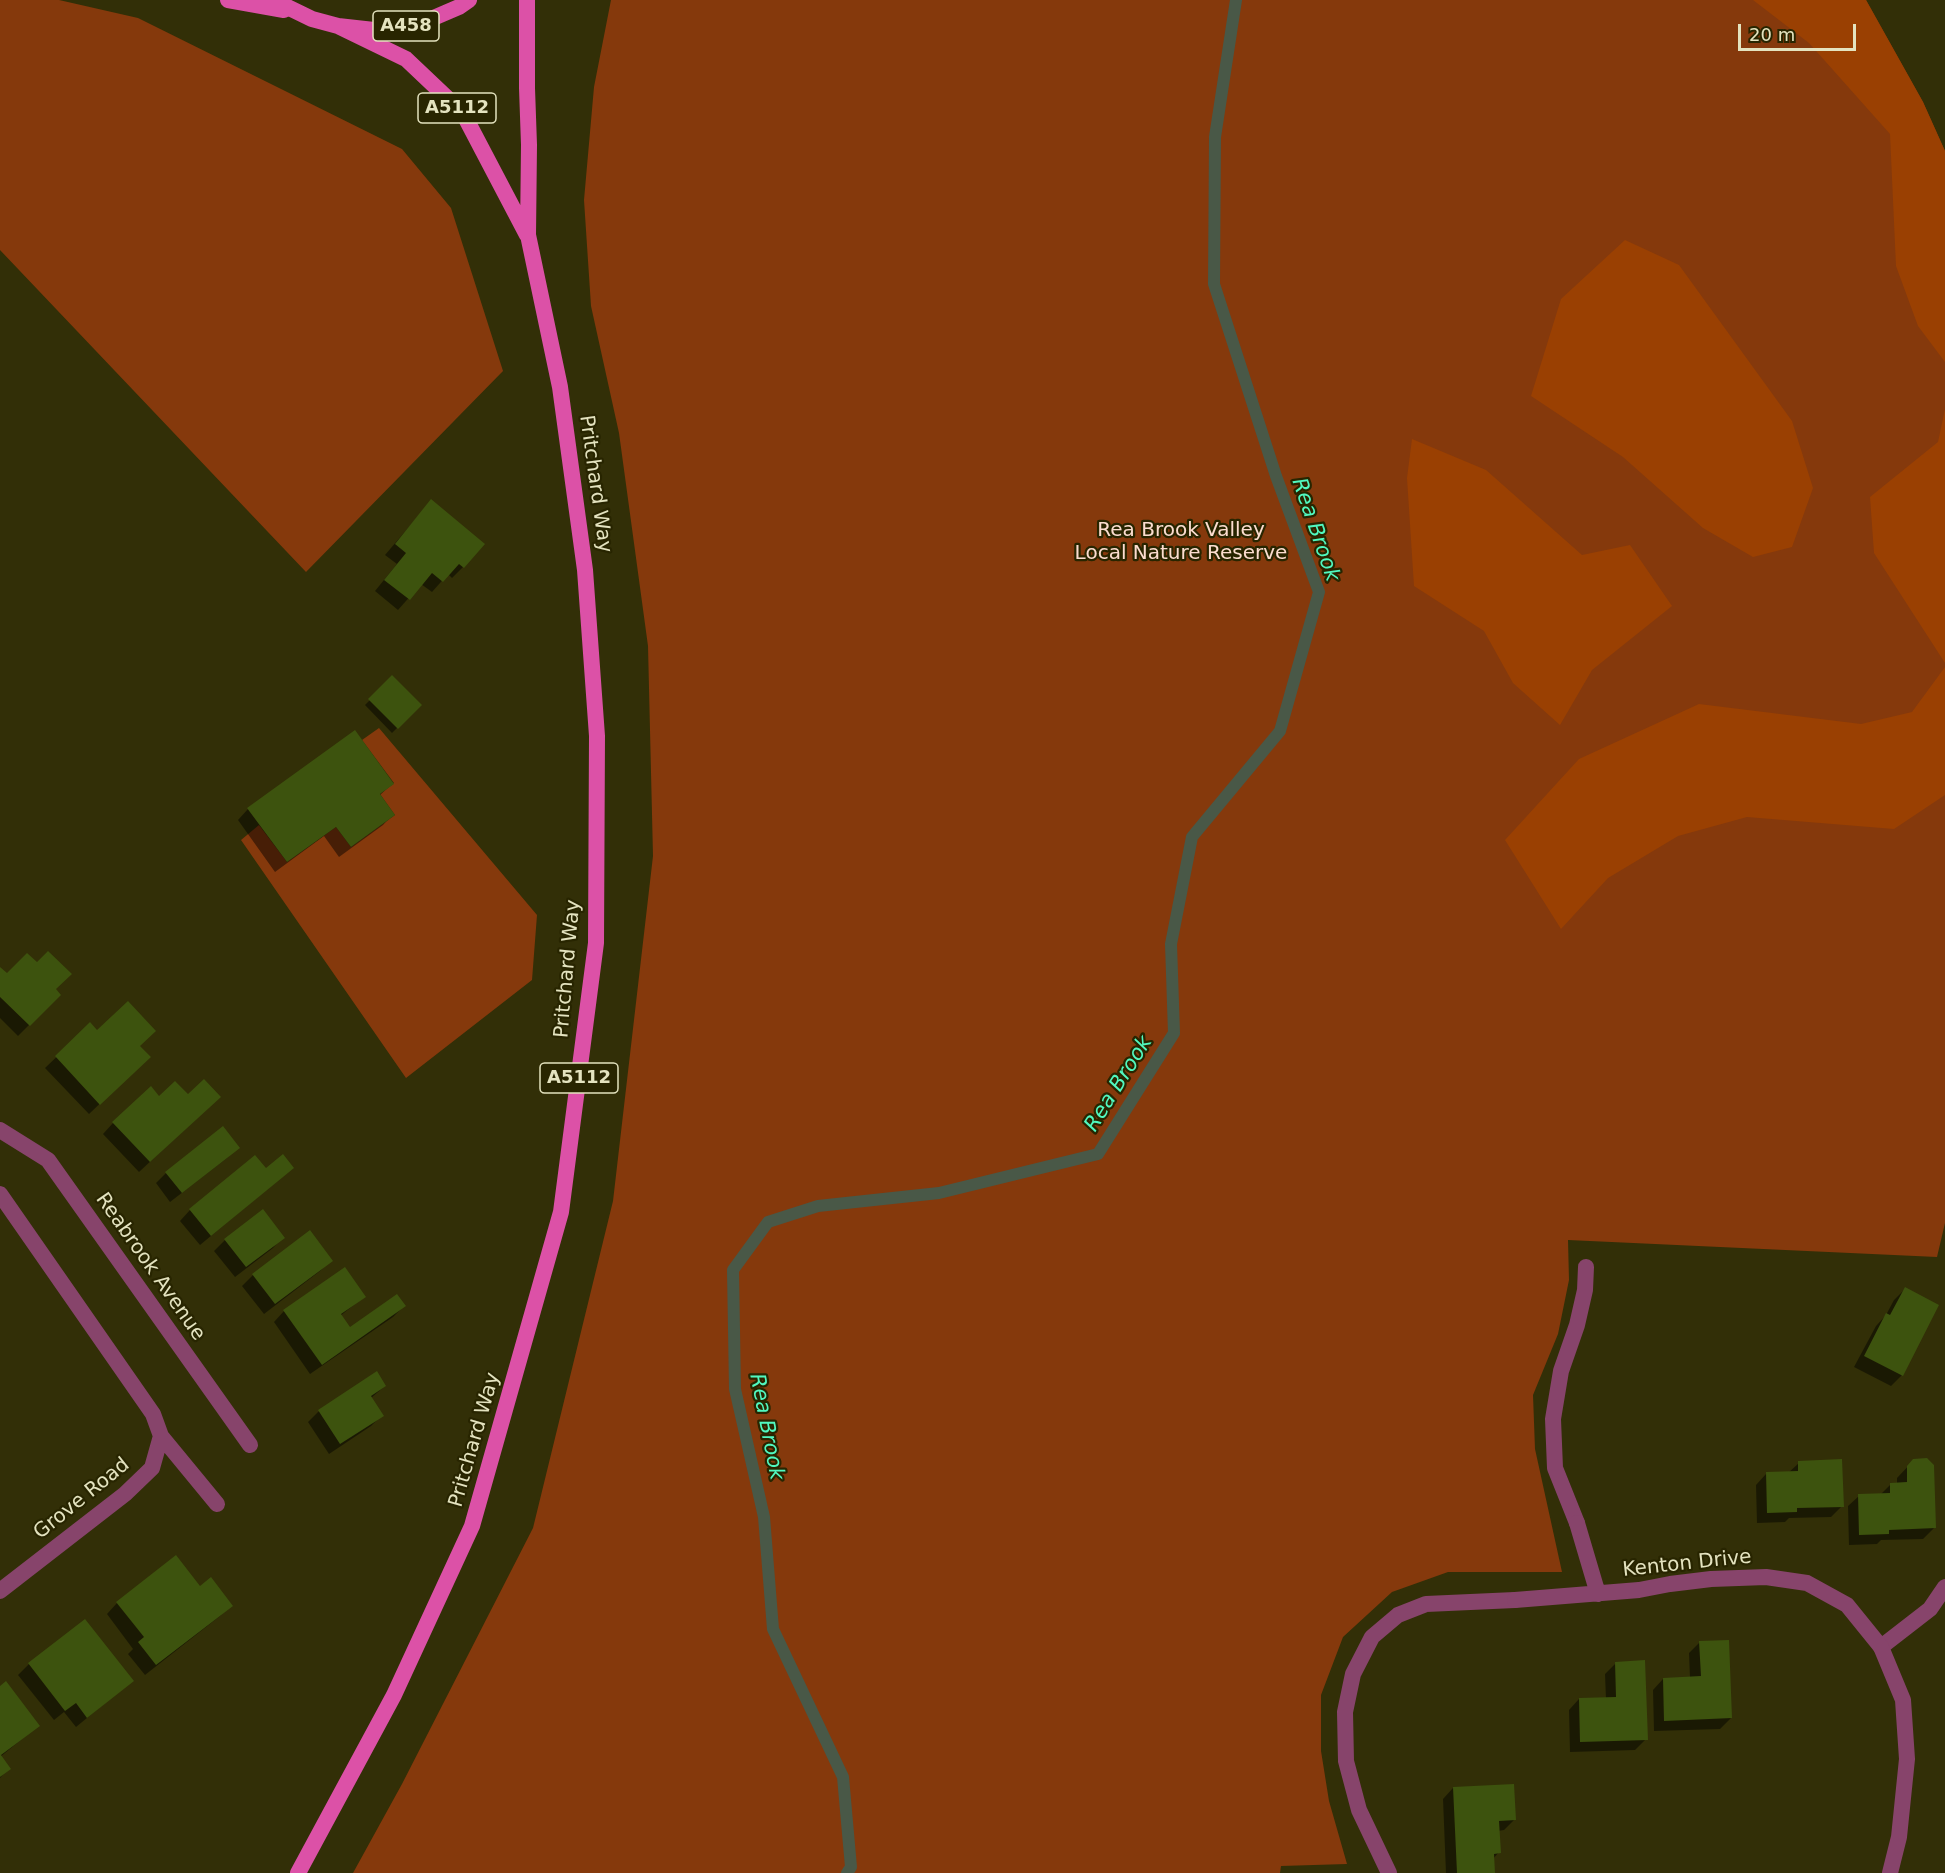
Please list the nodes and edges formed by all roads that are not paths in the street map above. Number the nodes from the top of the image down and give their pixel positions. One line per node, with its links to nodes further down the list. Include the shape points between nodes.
1 (228, 0): 5 (main road, A458)
2 (273, 0): 5 (main road, A458)
3 (469, 0): 6 (main road, A458, via 424,22 405,26 374,30)
4 (527, 0): 7 (main road, Pritchard Way / A5112)
5 (296, 12): 6 (main road, A458)
6 (338, 26): 7 (main road, Pritchard Way / A5112, via 406,59 463,113)
7 (528, 236): 18 (main road, Pritchard Way / A5112, via 560,387 585,570 597,736 596,943 561,1212 472,1526 394,1695)
8 (0, 1130): 12 (street, Reabrook Avenue, via 48,1160)
9 (0, 1194): 11 (street, via 153,1414)
10 (1586, 1267): 16 (street, Kenton Drive, via 1585,1290 1561,1371 1553,1419 1556,1468)
11 (161, 1436): 13 (street); 15 (street, Grove Road, via 152,1468 125,1494)
12 (250, 1445)
13 (217, 1504)
14 (1945, 1587): 17 (street, via 1930,1609)
15 (0, 1591)
16 (1598, 1594): 17 (street, Kenton Drive, via 1711,1579 1766,1577 1807,1583 1847,1605); 19 (street, Kenton Drive, via 1426,1604 1398,1615 1372,1637 1353,1674 1345,1712 1346,1761 1359,1810)
17 (1881, 1647): 20 (street, Kenton Drive, via 1903,1700 1907,1759 1899,1837)
18 (298, 1873)
19 (1389, 1873)
20 (1890, 1873)

